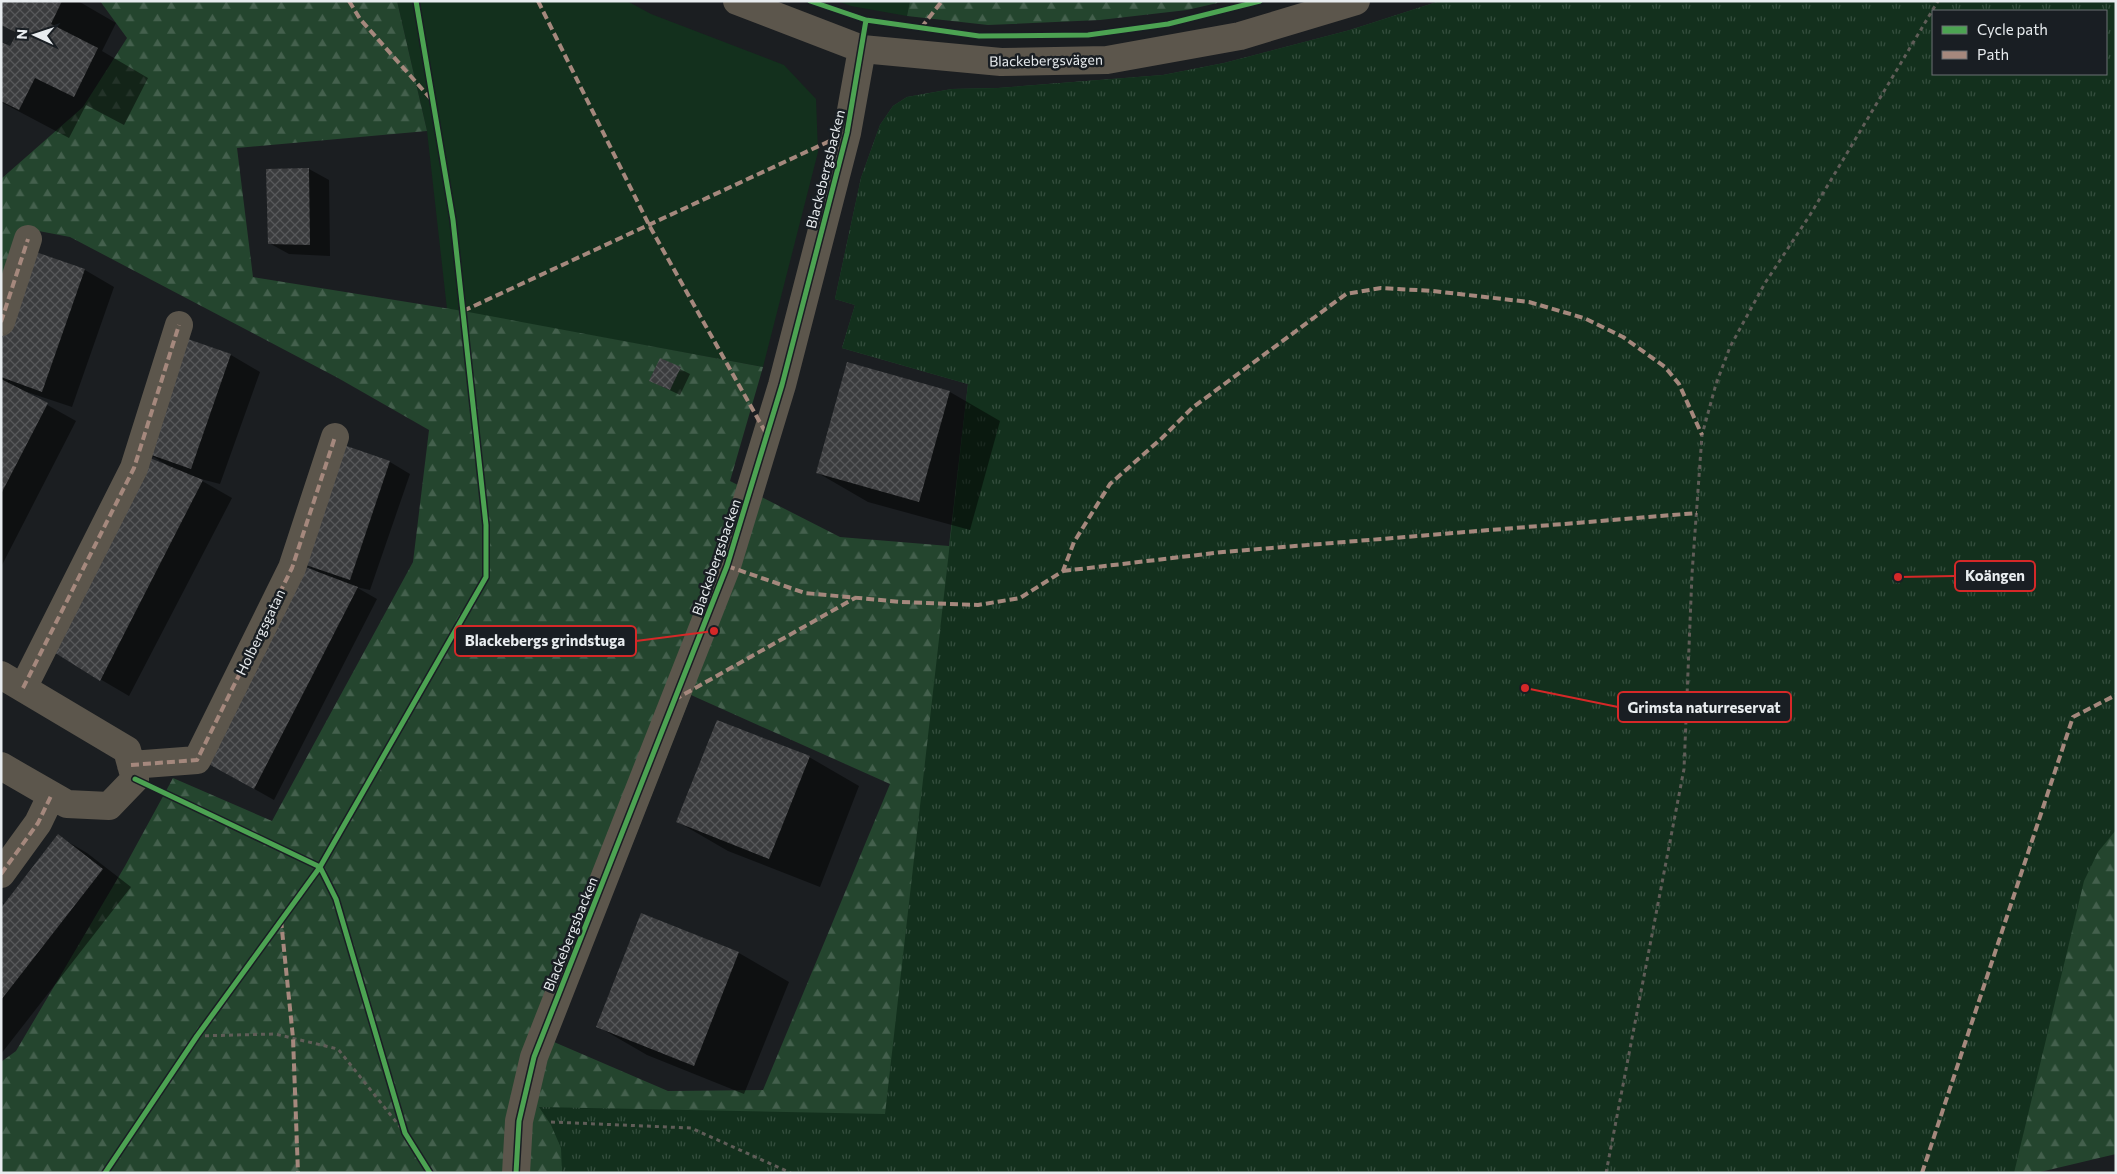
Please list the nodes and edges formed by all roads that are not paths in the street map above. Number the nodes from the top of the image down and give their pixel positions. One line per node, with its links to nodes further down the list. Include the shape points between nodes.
1 (737, 1): 3 (street, Blackebergsvägen)
2 (1356, 1): 3 (street, Blackebergsvägen, via 1240,36 1107,60 1002,62)
3 (862, 49): 13 (street, Blackebergsbacken, via 847,133 782,385 727,566 534,1057 519,1121)
4 (28, 238): 5 (street)
5 (1, 322)
6 (180, 325): 8 (street, via 134,468)
7 (336, 437): 9 (street, Holbergsgatan, via 292,568 197,760)
8 (12, 682): 9 (street, via 127,750)
9 (131, 764): 11 (street, via 135,779 109,806 67,804)
10 (1, 766): 11 (street)
11 (52, 796): 12 (street, via 38,823)
12 (1, 874)
13 (516, 1173)

